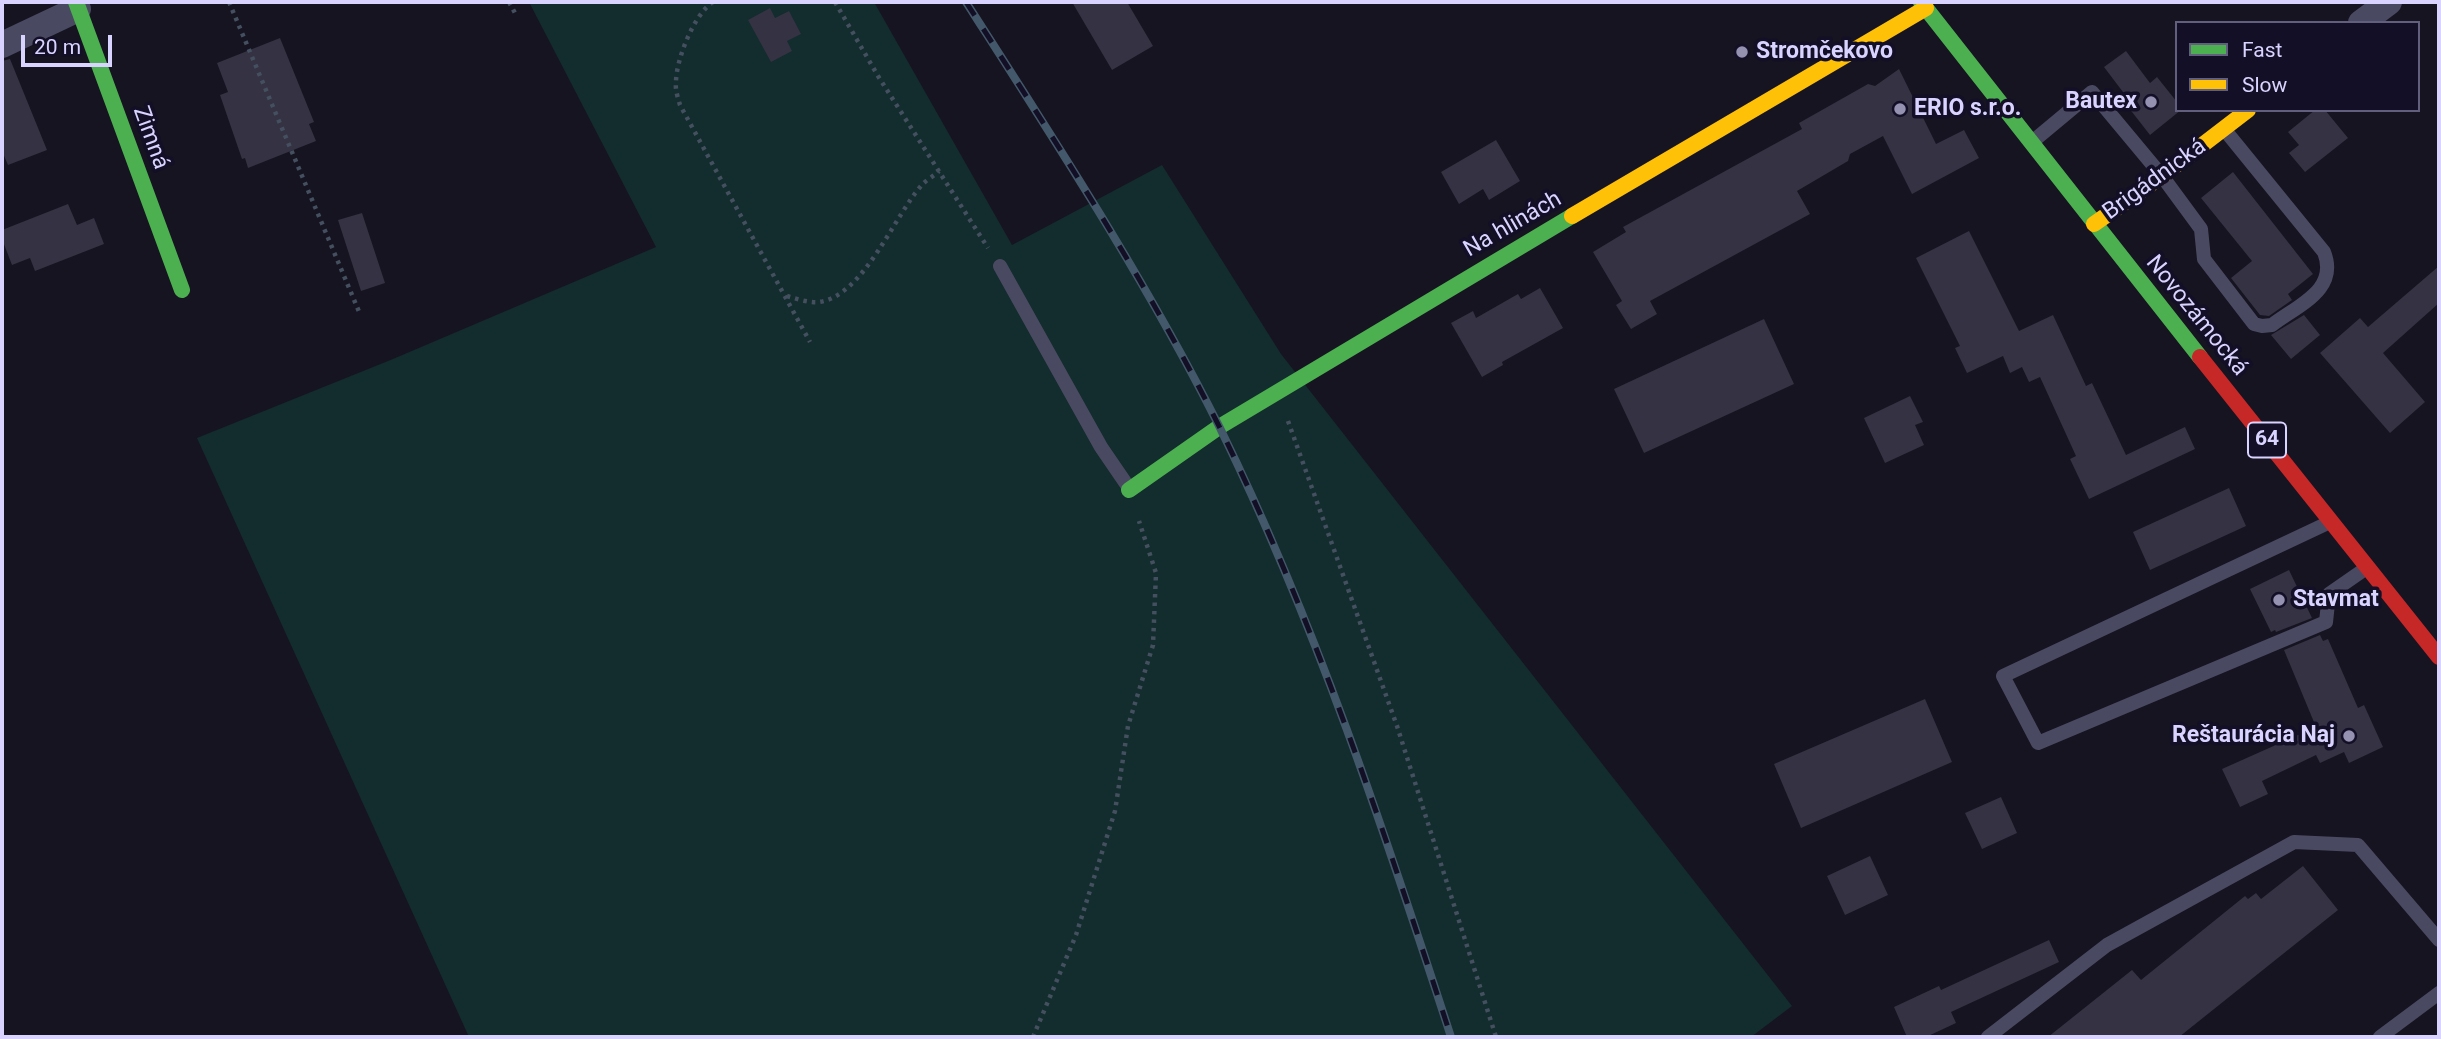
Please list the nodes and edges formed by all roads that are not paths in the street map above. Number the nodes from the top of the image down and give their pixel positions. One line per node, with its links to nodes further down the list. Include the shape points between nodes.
1 (2389, 2): 4 (street)
2 (77, 5): 5 (street); 12 (street, Zimná)
3 (1923, 5): 8 (street, Novozámocká / 64); 13 (street, Na hlinách, via 1278,391)
4 (2364, 21)
5 (2, 45)
6 (2245, 112): 7 (street, Brigádnická)
7 (2224, 129): 9 (street, Brigádnická); 9 (lane, via 2324,252 2329,264 2322,288 2272,325 2254,324 2204,259 2201,229)
8 (2031, 143): 9 (lane, via 2092,92); 10 (street, Novozámocká / 64)
9 (2162, 176): 10 (street, Brigádnická)
10 (2094, 224): 14 (street, Novozámocká / 64)
11 (1000, 266): 13 (lane)
12 (182, 290)
13 (1129, 489)
14 (2331, 521): 15 (street, Novozámocká / 64); 15 (lane, via 2003,676 2038,743 2326,622 2329,594)
15 (2368, 567): 16 (street, Novozámocká / 64)
16 (2439, 657)
17 (2439, 940): 19 (lane, via 2358,845 2294,842 2107,945)
18 (2439, 993): 20 (lane)
19 (1988, 1037)
20 (2380, 1037)

